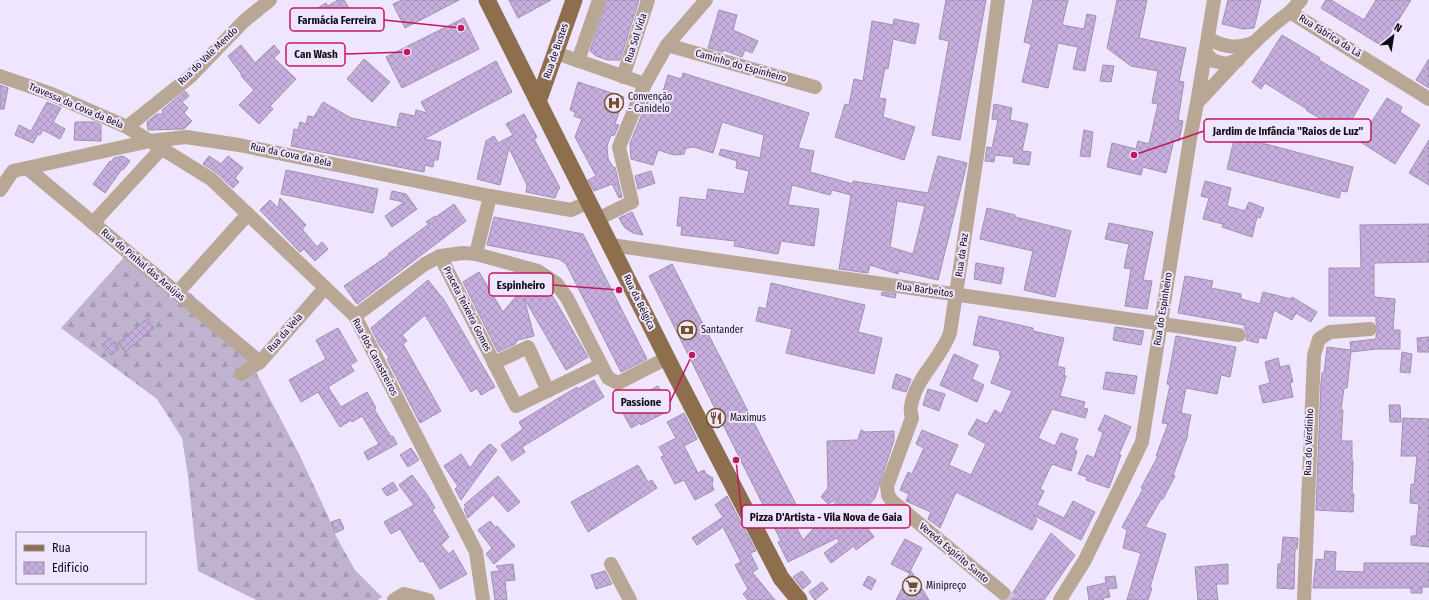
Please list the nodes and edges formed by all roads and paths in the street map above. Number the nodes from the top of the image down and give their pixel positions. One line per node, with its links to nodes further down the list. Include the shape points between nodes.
1 (270, 0): 25 (street, Rua do Vale Mendo, via 244,21 191,76)
2 (487, 0): 23 (main road, Rua da Bélgica)
3 (574, 0): 14 (main road, Rua de Bustes)
4 (599, 0): 17 (street)
5 (648, 0): 19 (street, Rua Sol Vida)
6 (706, 0): 13 (street)
7 (998, 0): 39 (street, Rua da Paz)
8 (1214, 0): 11 (street, Rua do Espinheiro)
9 (1301, 0): 10 (street)
10 (1290, 12): 12 (street, Rua Fábrica da Lã); 22 (street, Rua Fábrica da Lã)
11 (1208, 38): 12 (street, via 1232,47); 15 (street, Rua do Espinheiro)
12 (1256, 42): 16 (street, Rua Fábrica da Lã)
13 (667, 45): 20 (street); 21 (street, Caminho do Espinheiro)
14 (556, 53): 17 (street); 23 (main road, Rua de Bustes)
15 (1205, 53): 16 (street, via 1214,60 1226,64); 24 (street, Rua do Espinheiro)
16 (1238, 60): 24 (street, Rua Fábrica da Lã)
17 (578, 61): 19 (street)
18 (0, 76): 25 (street, Travessa da Cova da Bela, via 49,93)
19 (623, 77): 20 (street)
20 (645, 84): 32 (street, via 619,147 632,202)
21 (815, 87)
22 (1429, 99)
23 (538, 102): 30 (main road, Rua da Bélgica)
24 (1198, 103): 41 (street, Rua do Espinheiro)
25 (127, 127): 26 (street, Travessa da Cova da Bela)
26 (156, 145): 27 (street, Rua da Cova da Bela); 29 (street, Rua da Cova da Bela, via 186,137 239,145); 31 (street, Rua dos Canastreiros, via 211,179); 33 (street)
27 (27, 168): 28 (street, Rua da Cova da Bela, via 13,171); 33 (street, Rua do Pinhal das Araújas)
28 (0, 190)
29 (490, 196): 30 (street, Rua da Cova da Bela, via 571,210); 35 (street)
30 (589, 202): 32 (main road, Rua da Bélgica)
31 (248, 214): 37 (street, Rua dos Canastreiros); 38 (street)
32 (598, 219): 34 (main road, Rua da Bélgica)
33 (93, 223): 38 (street, Rua do Pinhal das Araújas)
34 (611, 245): 39 (street, Rua Barbeitos); 44 (main road, Rua da Bélgica)
35 (476, 254): 36 (street); 47 (street, via 538,271 556,283 567,298)
36 (440, 256): 40 (street, via 425,264); 46 (street, Praceta Teixeira Gomes)
37 (325, 288): 40 (street, Rua dos Canastreiros); 45 (street, Rua da Vela)
38 (177, 293): 45 (street, Rua do Pinhal das Araújas)
39 (956, 295): 41 (street, Rua Barbeitos); 50 (street, Rua da Paz, via 946,344 920,381 910,406 912,418 887,486)
40 (355, 316): 55 (street, Rua dos Canastreiros, via 476,552)
41 (1161, 325): 43 (street, Rua Barbeitos); 58 (street, Rua do Espinheiro, via 1142,442 1085,560)
42 (1370, 329): 59 (street, Rua do Verdinho, via 1330,332 1319,339 1314,355)
43 (1239, 335)
44 (667, 358): 47 (street, via 618,383 608,378); 57 (main road, Rua da Bélgica, via 781,578)
45 (260, 362): 48 (street, Rua da Vela)
46 (494, 363): 49 (street, Praceta Teixeira Gomes, via 516,406); 49 (street, Praceta Teixeira Gomes, via 528,347)
47 (601, 365): 49 (street, Praceta Teixeira Gomes)
48 (241, 374)
49 (548, 390)
50 (888, 495): 52 (street, Vereda Espírito Santo)
51 (611, 564): 56 (street)
52 (1002, 593)
53 (394, 600): 54 (street, via 404,594)
54 (428, 600)
55 (483, 600)
56 (630, 600)
57 (799, 600)
58 (1060, 600)
59 (1304, 600)

